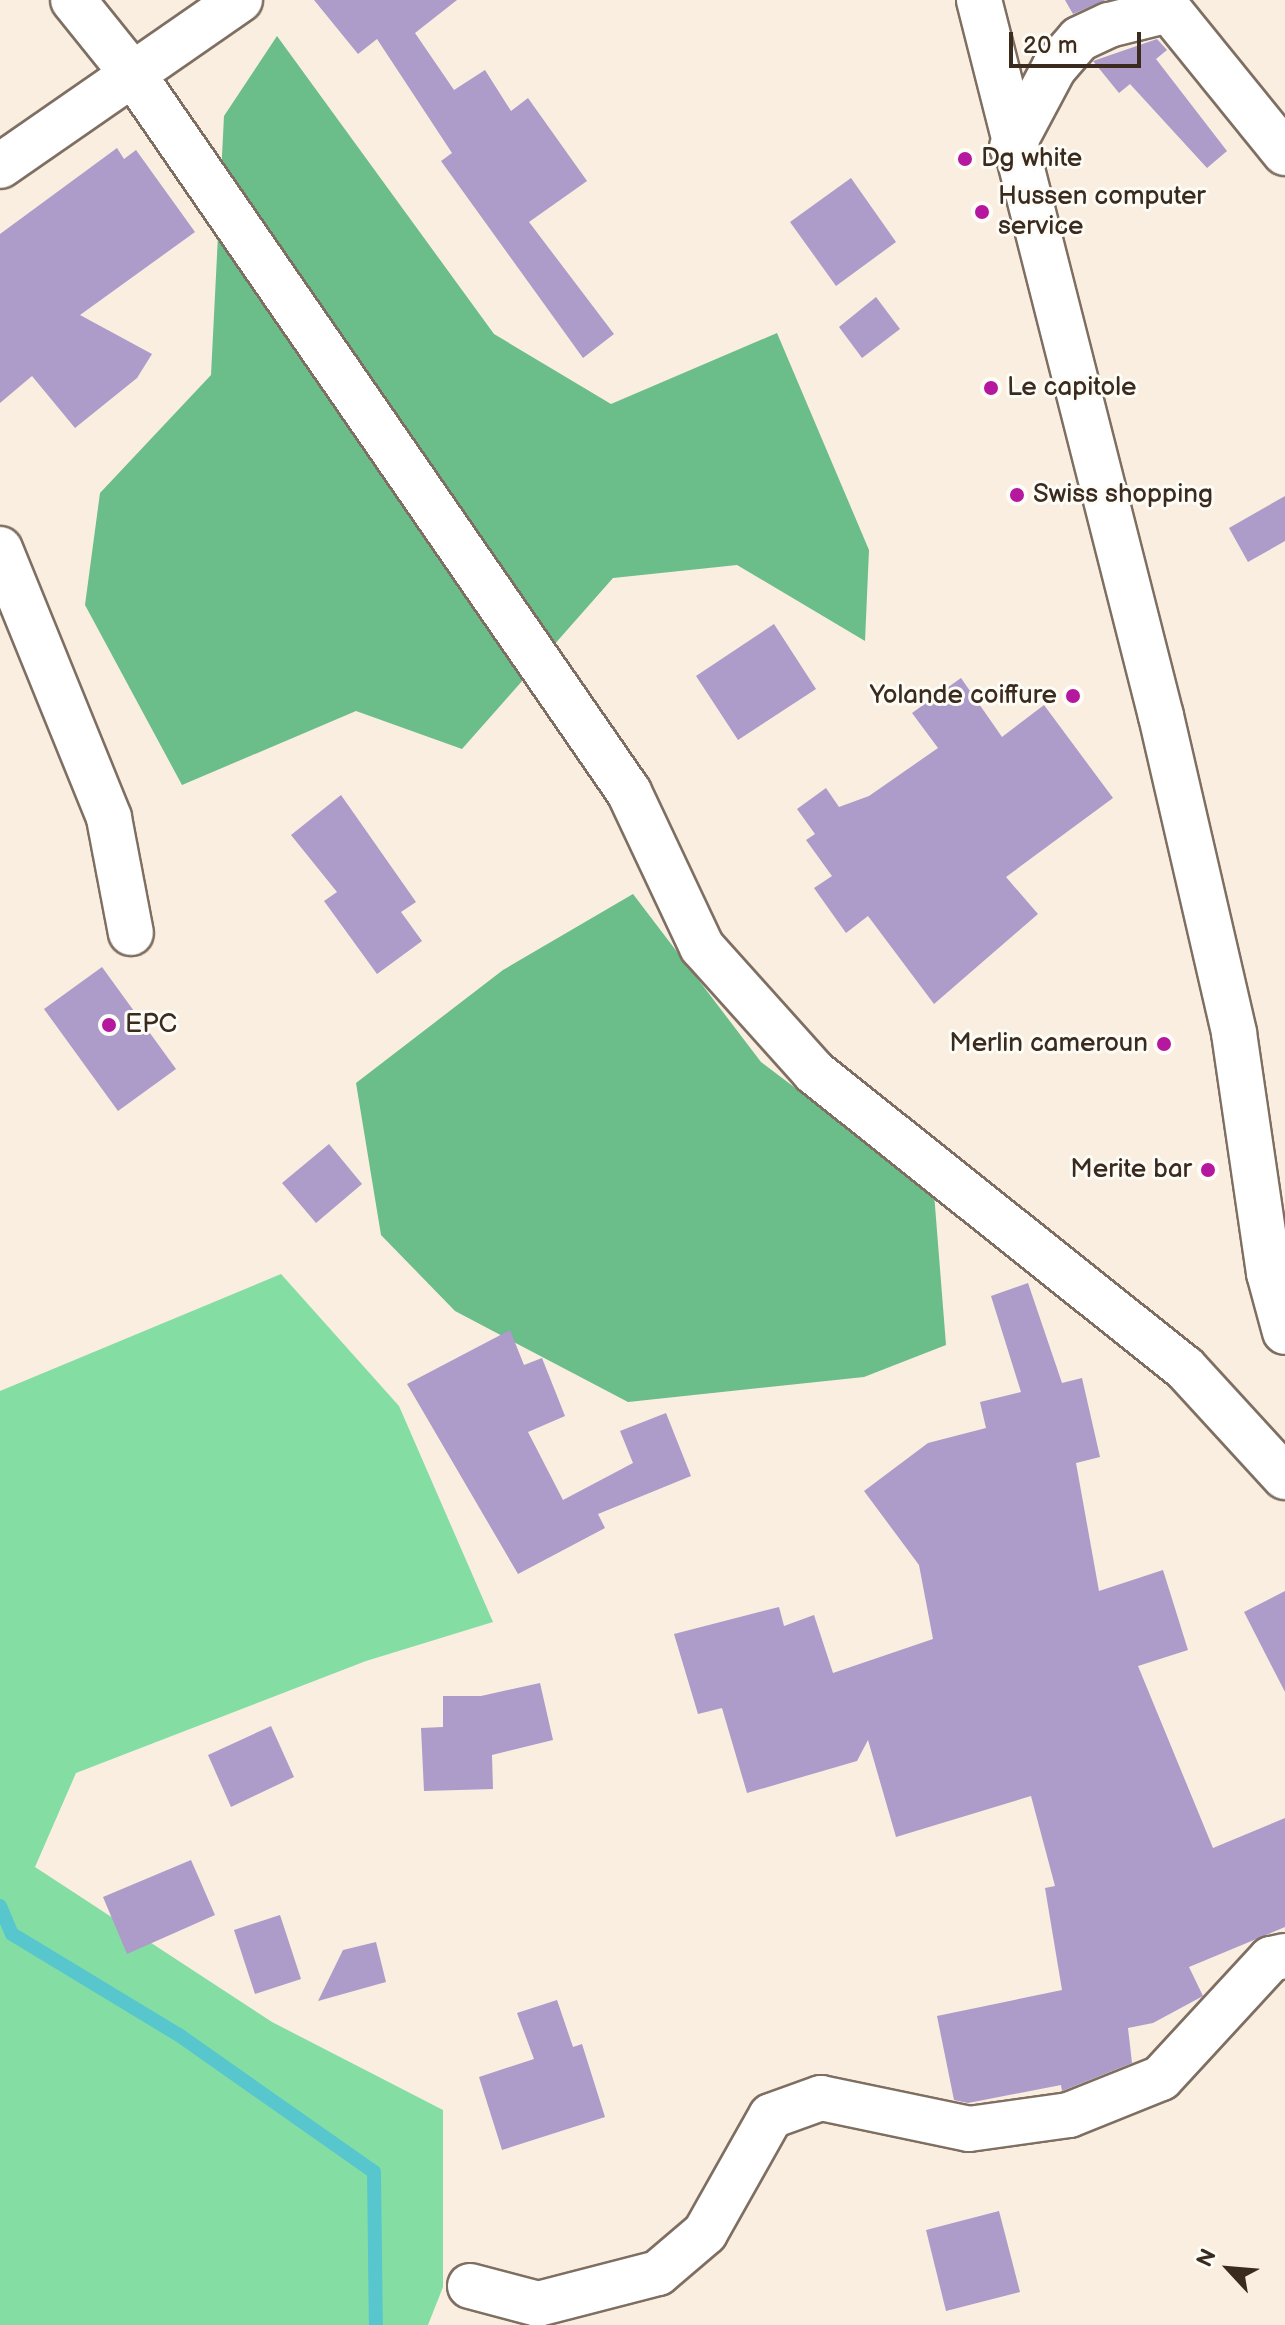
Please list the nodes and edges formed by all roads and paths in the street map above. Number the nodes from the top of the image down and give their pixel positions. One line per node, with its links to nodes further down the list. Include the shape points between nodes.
1 (73, 0): 5 (street)
2 (240, 0): 5 (street)
3 (979, 0): 6 (street)
4 (1165, 5): 6 (street, via 1079,39 1054,68); 7 (street)
5 (135, 77): 8 (street); 12 (street, via 629,792 702,947 814,1072 1185,1368)
6 (1012, 147): 11 (street, via 1157,700 1234,1033 1269,1273)
7 (1285, 153)
8 (0, 166)
9 (0, 549): 10 (street, via 109,818)
10 (131, 933)
11 (1285, 1332)
12 (1285, 1477)
13 (1285, 1956): 14 (street, via 1271,1959 1161,2078 1069,2115 969,2129 821,2098 771,2116 705,2233 658,2273 538,2304)
14 (470, 2286)

